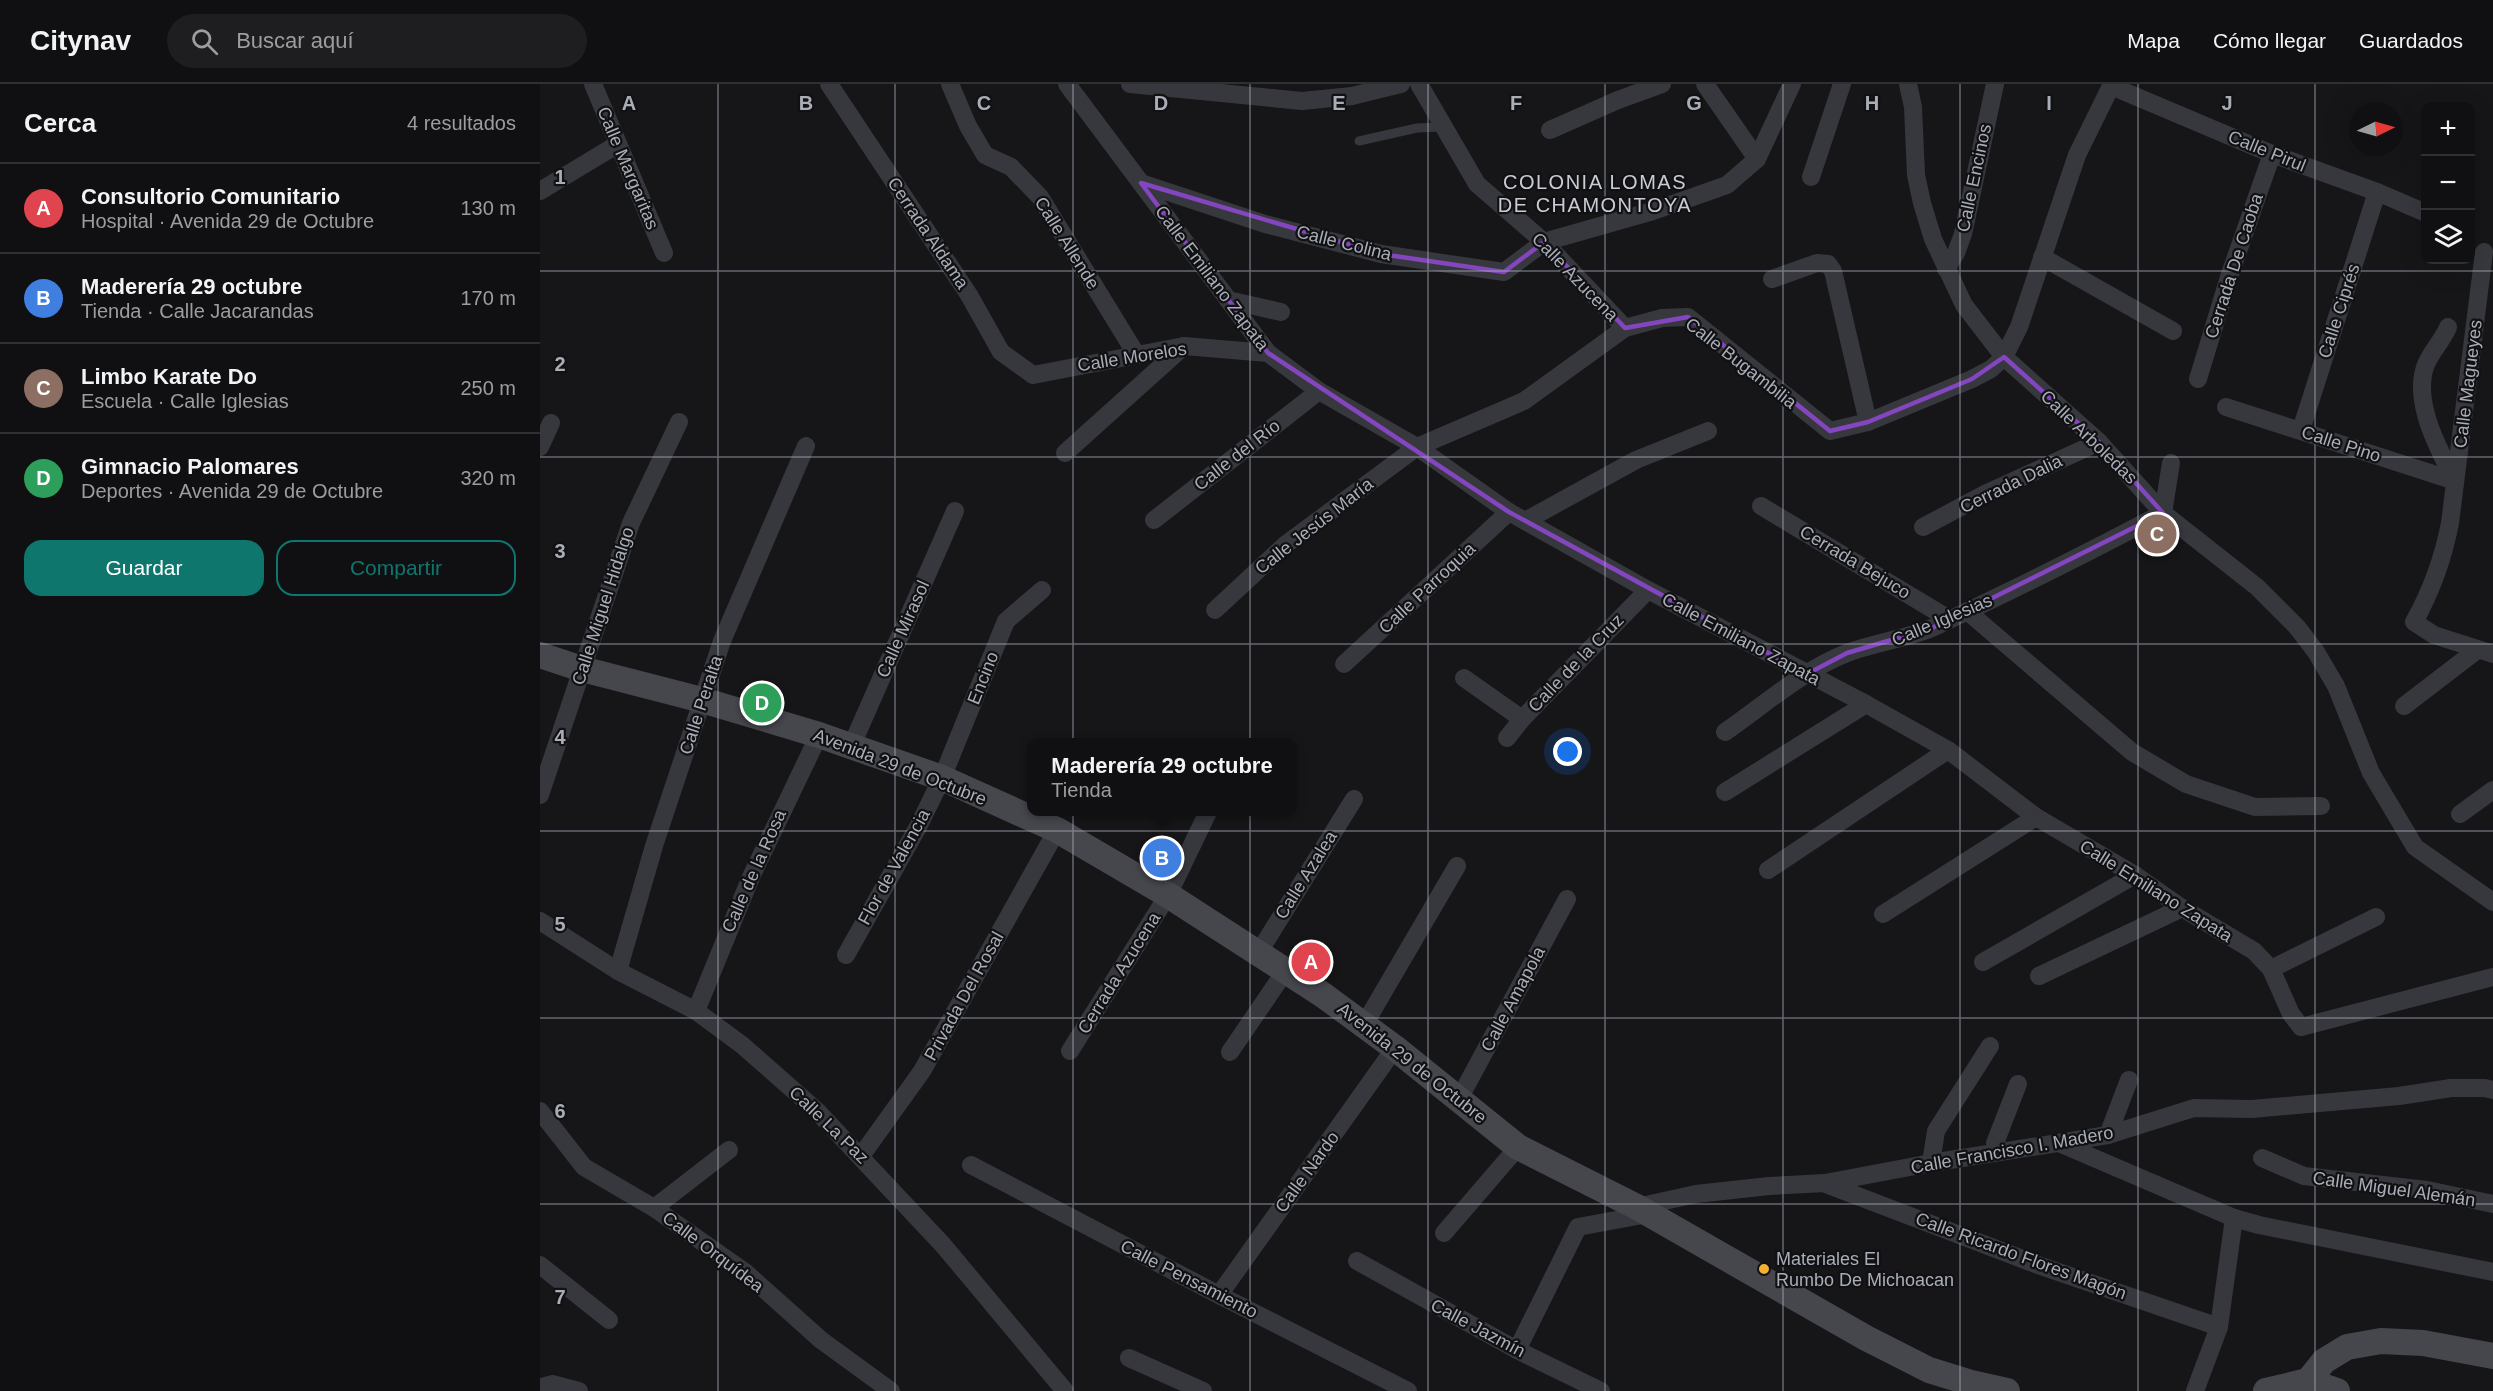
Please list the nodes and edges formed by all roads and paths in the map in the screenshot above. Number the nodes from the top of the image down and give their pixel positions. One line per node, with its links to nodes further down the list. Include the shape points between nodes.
1 (593, 84): 19 (street, Calle Margaritas)
2 (829, 84): 42 (street, Cerrada Aldama, via 969,295 1001,352)
3 (950, 84): 40 (street, Calle Allende, via 985,155 1011,167 1040,197)
4 (1067, 84): 23 (street, Calle Emiliano Zapata)
5 (1130, 84): 15 (street)
6 (1401, 84): 15 (street, via 1352,96 1302,101)
7 (1419, 84): 16 (street, Calle Azucena)
8 (1662, 84): 17 (street)
9 (1792, 84): 21 (street)
10 (1842, 84): 22 (street)
11 (1908, 84): 31 (street, Calle Arboledas, via 1916,175 1933,239)
12 (1995, 84): 31 (street, Calle Encinos, via 1963,234)
13 (2111, 85): 20 (street, Calle Pirul); 30 (street, Calle Pirul, via 2077,155)
14 (1712, 87): 21 (street)
15 (1247, 91)
16 (1442, 127): 18 (lane, via 1418,128); 27 (street, Calle Azucena, via 1477,184)
17 (1550, 130)
18 (1359, 141)
19 (618, 144): 24 (street); 29 (street, Calle Margaritas)
20 (2272, 154): 25 (street, Calle Pirul); 43 (street, Cerrada De Caoba)
21 (1756, 159): 27 (street, via 1727,185)
22 (1811, 177)
23 (1141, 183): 27 (street, Calle Colina, via 1265,224 1381,254 1504,272); 33 (street, Calle Emiliano Zapata)
24 (540, 190)
25 (2377, 192): 26 (street, Calle Pirul); 49 (street, Calle Ciprés)
26 (2421, 211)
27 (1544, 242): 36 (street, Calle Azucena)
28 (2484, 252): 57 (street, Calle Magueyes)
29 (664, 253)
30 (2042, 257): 37 (street); 41 (street, Calle Pirul, via 2019,327)
31 (1946, 269): 41 (street, Calle Arboledas, via 1964,305)
32 (1772, 279): 47 (street, via 1817,263 1828,264 1833,271)
33 (1228, 300): 34 (street); 39 (street, Calle Emiliano Zapata)
34 (1281, 312)
35 (2448, 327): 57 (street, Calle Magueyes, via 2424,369 2423,395 2433,439)
36 (1624, 328): 47 (street, Calle Bugambilia, via 1662,318 1688,317 1830,431); 54 (street, Calle Bugambilia, via 1524,401)
37 (2173, 331)
38 (1184, 346): 39 (street, Calle Morelos); 40 (street, Calle Morelos); 55 (street)
39 (1268, 353): 44 (street, Calle Emiliano Zapata)
40 (1136, 354): 42 (street, Calle Morelos)
41 (2004, 357): 47 (street, Calle Bugambilia, via 1972,379); 51 (street, Calle Arboledas)
42 (1033, 375)
43 (2198, 379)
44 (1319, 391): 54 (street, Calle Emiliano Zapata); 62 (street, Calle del Río)
45 (2226, 407): 49 (street, Calle Pino)
46 (679, 422): 72 (street, Calle Miguel Hidalgo, via 631,523)
47 (1868, 422)
48 (551, 423): 53 (street)
49 (2301, 430): 57 (street, Calle Pino)
50 (1708, 431): 61 (street, Calle Parroquia)
51 (2099, 442): 60 (street, Calle Arboledas); 63 (street, Cerrada Dalia)
52 (806, 446): 75 (street, Calle Peralta, via 722,641)
53 (540, 447)
54 (1417, 447): 61 (street, Calle Emiliano Zapata); 66 (street, Calle Jesús María, via 1284,545)
55 (1065, 453)
56 (2170, 463): 60 (street)
57 (2455, 481): 69 (street, Calle Magueyes, via 2444,553 2414,622 2434,635)
58 (1761, 506): 68 (street, Cerrada Bejuco)
59 (955, 512): 82 (street, Calle Mirasol)
60 (2163, 513): 67 (street, Calle Iglesias); 99 (street, Calle Arboledas, via 2257,587 2296,627 2316,651 2336,686 2371,773 2415,847)
61 (1517, 516): 65 (street, Calle Emiliano Zapata); 71 (street, Calle Parroquia)
62 (1154, 520)
63 (1923, 527)
64 (1042, 590): 84 (street, Encino, via 1006,621)
65 (1648, 590): 73 (street, Calle Emiliano Zapata); 78 (street, Calle de la Cruz)
66 (1215, 610)
67 (1968, 611): 68 (street, Calle Iglesias); 89 (street, via 2132,752 2186,784 2255,807)
68 (1949, 619): 73 (street, Calle Iglesias, via 1891,642 1847,653)
69 (2485, 652): 77 (street)
70 (540, 655): 72 (street, Avenida 29 de Octubre)
71 (1344, 664)
72 (582, 669): 75 (street, Avenida 29 de Octubre); 87 (street, Calle Miguel Hidalgo)
73 (1807, 674): 76 (street, Calle Emiliano Zapata); 79 (street, Calle Iglesias)
74 (1464, 678): 78 (street)
75 (702, 700): 80 (street, Avenida 29 de Octubre); 109 (street, Calle Peralta)
76 (1866, 704): 83 (street, Calle Emiliano Zapata); 86 (street)
77 (2404, 706)
78 (1522, 719): 81 (street, Calle de la Cruz)
79 (1725, 732)
80 (819, 735): 82 (street, Avenida 29 de Octubre); 112 (street, Calle de la Rosa, via 751,877)
81 (1507, 738)
82 (851, 747): 84 (street, Avenida 29 de Octubre)
83 (1948, 750): 92 (street, Calle Emiliano Zapata); 95 (street)
84 (942, 778): 93 (street, Avenida 29 de Octubre); 105 (street, Flor de Valencia)
85 (2493, 790): 90 (street)
86 (1725, 792)
87 (540, 795)
88 (1354, 799): 104 (street, Calle Azalea)
89 (2320, 806)
90 (2460, 814)
91 (1206, 816): 97 (street, Cerrada Azucena)
92 (2036, 817): 96 (street, Calle Emiliano Zapata); 101 (street)
93 (1057, 830): 97 (street, Avenida 29 de Octubre); 128 (street, Privada Del Rosal, via 922,1071)
94 (1457, 866): 113 (street)
95 (1768, 870)
96 (2134, 875): 100 (street, Calle Emiliano Zapata); 106 (street)
97 (1168, 895): 104 (street, Avenida 29 de Octubre); 116 (street, Cerrada Azucena)
98 (1566, 899): 121 (street, Calle Amapola)
99 (2493, 902)
100 (2182, 908): 107 (street, Calle Emiliano Zapata, via 2254,951); 110 (street)
101 (1883, 914)
102 (2376, 917): 107 (street)
103 (540, 921): 109 (street, Calle La Paz)
104 (1259, 952): 108 (street, Avenida 29 de Octubre)
105 (846, 955)
106 (1983, 962)
107 (2271, 969): 111 (street, Calle Emiliano Zapata, via 2301,1027)
108 (1286, 970): 113 (street, Avenida 29 de Octubre); 117 (street)
109 (618, 971): 112 (street, Calle La Paz)
110 (2039, 976)
111 (2493, 977)
112 (696, 1011): 128 (street, Calle La Paz, via 742,1045)
113 (1364, 1025): 115 (street, Avenida 29 de Octubre)
114 (1990, 1046): 130 (street, via 1936,1131)
115 (1395, 1048): 121 (street, Avenida 29 de Octubre); 141 (street, Calle Nardo)
116 (1070, 1051)
117 (1230, 1052)
118 (2129, 1080): 123 (street)
119 (2018, 1084): 127 (street, via 1995,1143)
120 (2493, 1090): 123 (street, Calle Francisco I. Madero, via 2451,1088 2252,1109 2194,1108)
121 (1459, 1099): 125 (street, Avenida 29 de Octubre)
122 (540, 1111): 134 (street, Calle Orquídea, via 584,1167)
123 (2108, 1135): 124 (street, Calle Francisco I. Madero)
124 (2059, 1143): 127 (street, Calle Francisco I. Madero); 136 (street)
125 (1518, 1147): 135 (street, Avenida 29 de Octubre); 137 (street)
126 (729, 1150): 134 (street)
127 (1998, 1152): 130 (street, Calle Francisco I. Madero)
128 (861, 1156): 151 (street, Calle La Paz, via 943,1245)
129 (2262, 1158): 133 (street, Calle Miguel Alemán, via 2304,1176 2427,1190)
130 (1931, 1163): 132 (street, Calle Francisco I. Madero)
131 (971, 1166): 141 (street, Calle Pensamiento)
132 (1825, 1183): 135 (street, Calle Francisco I. Madero, via 1696,1194); 143 (street, Calle Ricardo Flores Magón, via 2038,1265)
133 (2493, 1204)
134 (654, 1208): 150 (street, Calle Orquídea, via 745,1272 821,1340)
135 (1642, 1210): 144 (street, Calle Francisco I. Madero, via 1578,1227); 155 (street, Avenida 29 de Octubre, via 1929,1370)
136 (2234, 1218): 140 (street); 143 (street)
137 (1444, 1233)
138 (1357, 1261): 144 (street, Calle Jazmín)
139 (540, 1265): 142 (street)
140 (2493, 1272)
141 (1219, 1295): 153 (street, Calle Pensamiento)
142 (609, 1320)
143 (2219, 1327): 156 (street)
144 (1517, 1350): 154 (street, Calle Jazmín)
145 (2493, 1356): 147 (street, via 2423,1343 2381,1341 2347,1347 2324,1361)
146 (1130, 1358): 152 (street)
147 (2308, 1381): 157 (street); 158 (street)
148 (541, 1391): 149 (street, via 552,1384)
149 (579, 1391)
150 (891, 1391)
151 (1065, 1391)
152 (1203, 1391)
153 (1408, 1391)
154 (1601, 1391)
155 (2007, 1391)
156 (2195, 1391)
157 (2266, 1391)
158 (2337, 1391)

